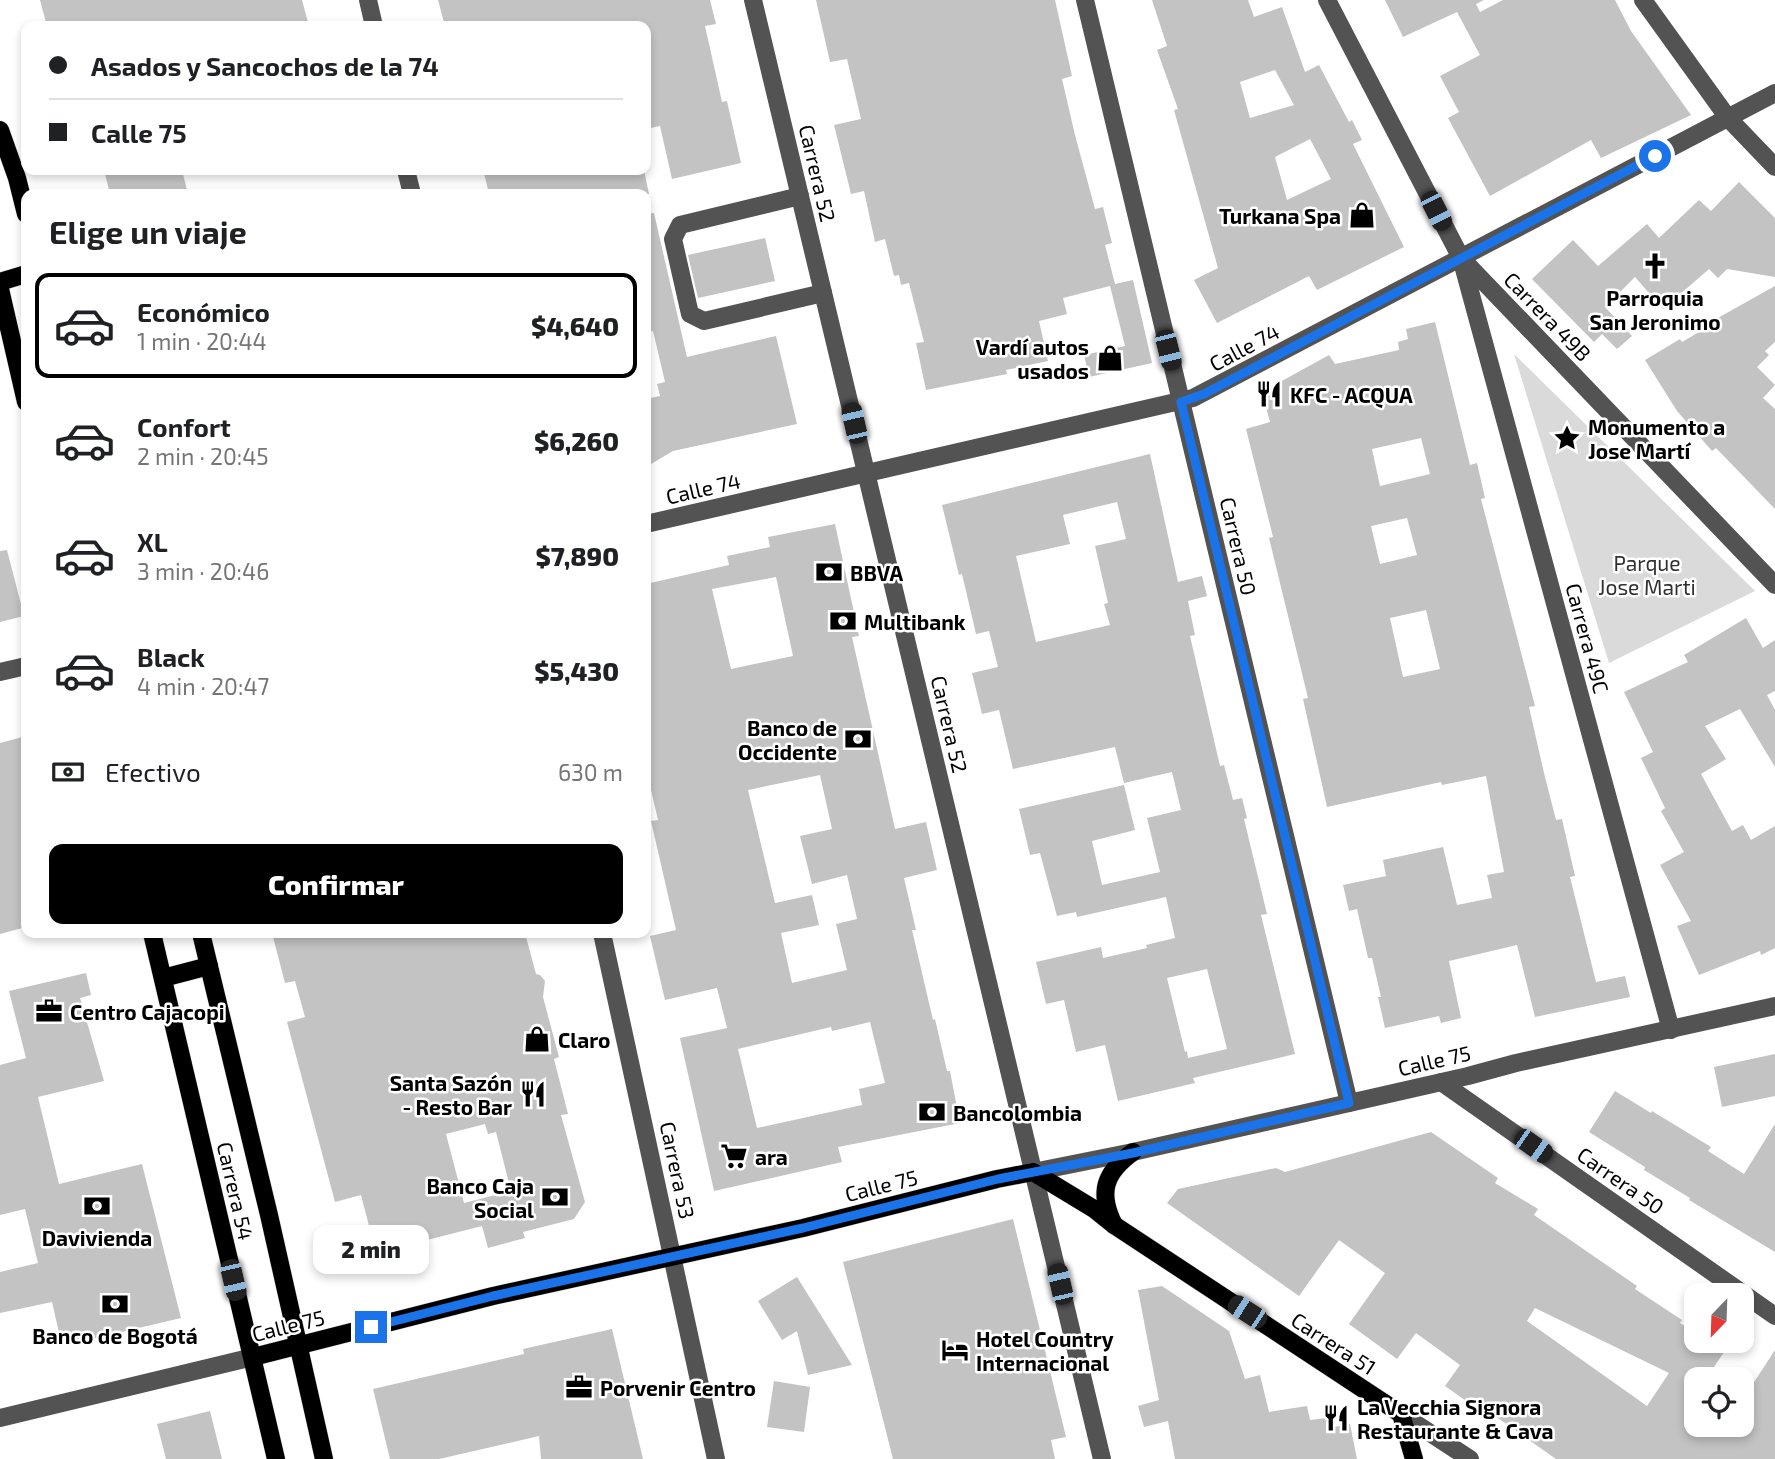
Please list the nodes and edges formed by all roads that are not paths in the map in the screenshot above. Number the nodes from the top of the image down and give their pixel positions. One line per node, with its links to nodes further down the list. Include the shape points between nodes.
1 (368, 0): 6 (street)
2 (753, 0): 12 (street, Carrera 52)
3 (1085, 0): 19 (street, Carrera 50)
4 (1327, 0): 13 (street, Carrera 49B)
5 (1643, 0): 8 (street)
6 (373, 21)
7 (1775, 93): 8 (street, Calle 74)
8 (1728, 118): 10 (street); 13 (street, Calle 74)
9 (0, 130): 11 (main road)
10 (1775, 167)
11 (21, 194)
12 (800, 195): 17 (street, Carrera 52); 17 (street, via 680,225 673,239 690,314 704,321)
13 (1461, 258): 19 (street, Calle 74); 22 (street, Carrera 49B); 31 (street, Carrera 49C)
14 (21, 276): 15 (main road)
15 (0, 282)
16 (0, 289): 18 (main road)
17 (823, 293): 20 (street, Carrera 52)
18 (21, 380)
19 (1181, 402): 20 (street, Calle 74); 33 (street, Carrera 50)
20 (867, 474): 21 (street, Calle 74); 35 (street, Carrera 52)
21 (651, 523)
22 (1775, 585)
23 (21, 667): 24 (street)
24 (0, 672)
25 (153, 938): 29 (main road, Carrera 54)
26 (202, 938): 28 (main road, Carrera 54)
27 (603, 938): 37 (street, Carrera 53)
28 (209, 966): 29 (main road); 39 (main road, Carrera 54)
29 (163, 978): 40 (main road, Carrera 54)
30 (1775, 1006): 31 (street, Calle 75)
31 (1671, 1030): 32 (street, Calle 75)
32 (1441, 1082): 33 (street, Calle 75); 38 (street, Carrera 50)
33 (1349, 1103): 34 (street, Calle 75)
34 (1133, 1153): 35 (street, Calle 75); 36 (main road, via 1109,1177 1106,1210)
35 (1033, 1172): 36 (main road, Carrera 51); 37 (main road, Calle 75); 46 (street, Carrera 52)
36 (1114, 1225): 41 (main road, Carrera 51)
37 (674, 1257): 39 (main road, Calle 75); 45 (street, Carrera 53)
38 (1775, 1316)
39 (298, 1345): 40 (main road, Calle 75); 44 (main road, Carrera 54)
40 (253, 1357): 42 (street, Calle 75); 43 (main road, Carrera 54)
41 (1401, 1414): 47 (main road); 48 (street, Carrera 51)
42 (0, 1418)
43 (276, 1459)
44 (324, 1459)
45 (716, 1459)
46 (1102, 1459)
47 (1414, 1459)
48 (1470, 1459)

